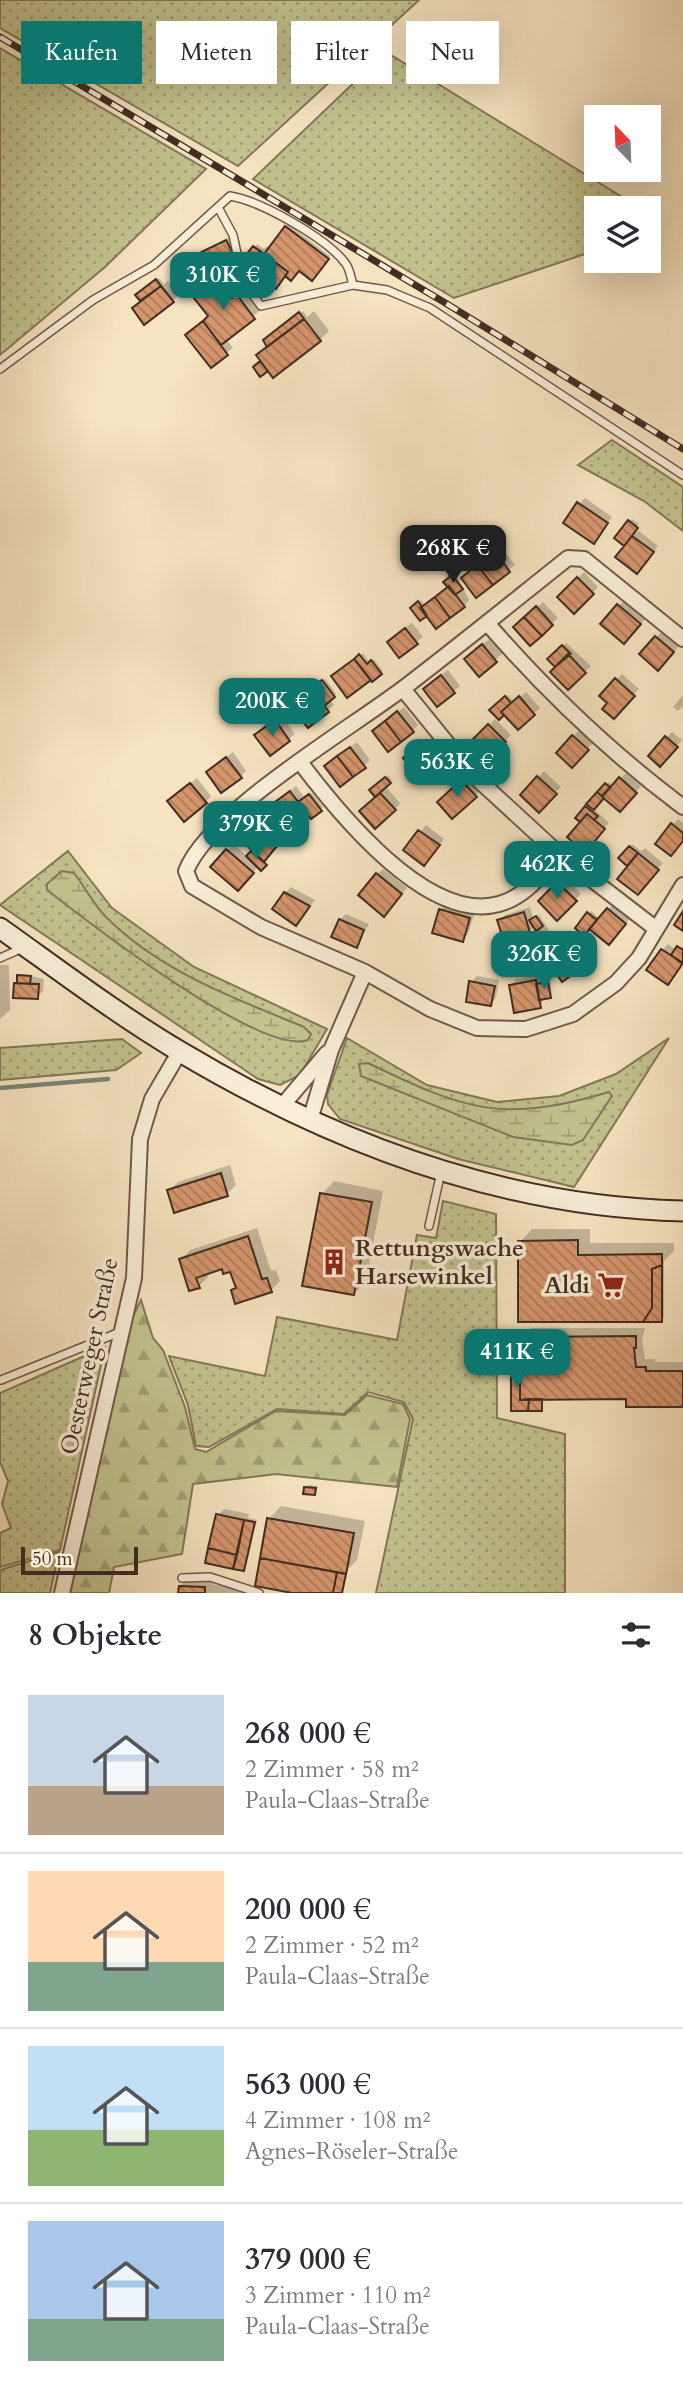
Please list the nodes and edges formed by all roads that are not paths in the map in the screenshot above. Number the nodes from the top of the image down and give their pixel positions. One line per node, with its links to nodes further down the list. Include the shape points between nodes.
1 (218, 207): 2 (lane, via 230,195 251,199 281,216 337,253 349,267); 2 (lane, via 233,235 243,281 261,306); 3 (lane, via 154,265 93,300)
2 (353, 285): 4 (lane, via 387,290 430,308)
3 (0, 369)
4 (683, 475)
5 (487, 623): 6 (street, via 568,558 576,557); 7 (street); 9 (street, via 573,714)
6 (683, 639)
7 (403, 689): 8 (street); 10 (street, via 472,774)
8 (300, 762): 10 (street, via 343,819 373,849 420,884 462,905 498,905 525,891); 16 (street, via 208,839 186,872 192,887 261,927)
9 (683, 807)
10 (560, 855): 13 (street)
11 (683, 885): 13 (street)
12 (0, 928): 14 (street)
13 (655, 928): 16 (street, via 639,958 616,983 573,1014 526,1029 477,1028 430,1009)
14 (26, 946): 15 (lane); 18 (street)
15 (0, 958)
16 (365, 972): 17 (street)
17 (331, 1050): 19 (street); 20 (street)
18 (180, 1051): 19 (street); 24 (street, Oesterweger Straße, via 152,1099 139,1139 136,1256)
19 (282, 1106): 20 (street)
20 (310, 1120): 21 (street)
21 (441, 1172): 22 (street, via 569,1203); 23 (lane)
22 (683, 1211)
23 (429, 1226)
24 (122, 1331): 25 (lane); 27 (street, Oesterweger Straße)
25 (1, 1380)
26 (182, 1578): 28 (lane, via 210,1577)
27 (62, 1593)
28 (260, 1593)

